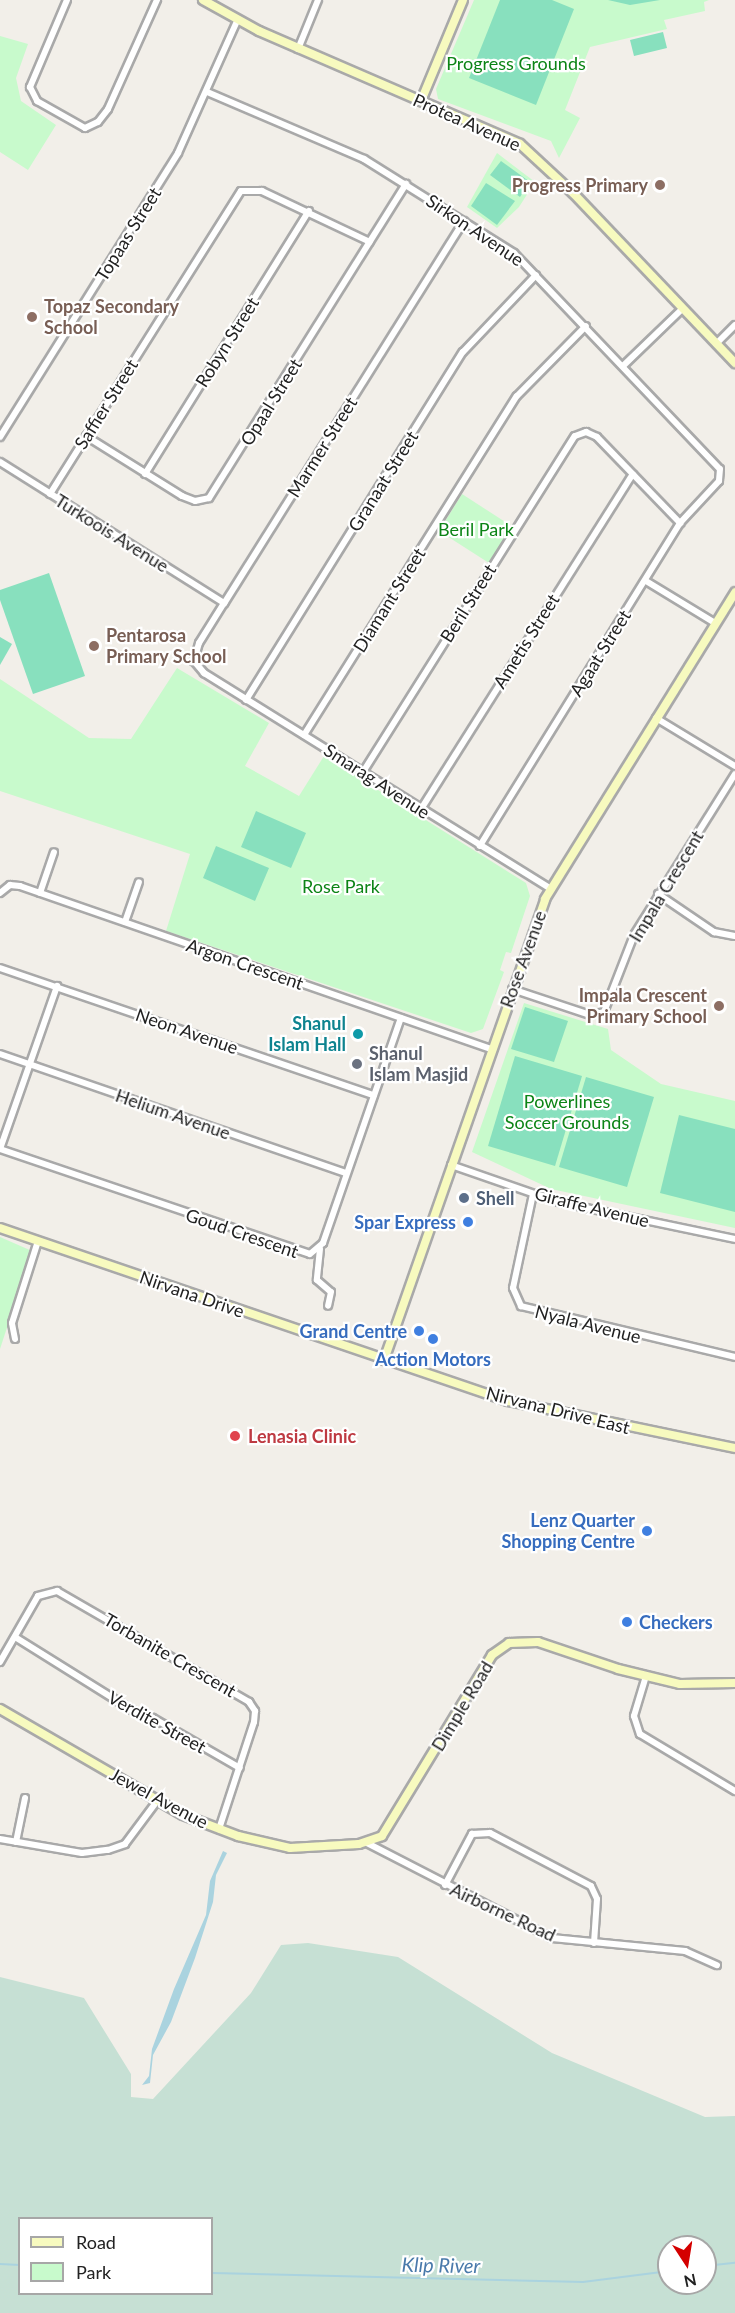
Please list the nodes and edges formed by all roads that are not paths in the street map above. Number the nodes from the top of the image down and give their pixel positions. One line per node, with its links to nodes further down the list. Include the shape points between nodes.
1 (67, 0): 2 (street, via 30,87 37,101 85,128 98,122 108,109)
2 (157, 0)
3 (203, 0): 6 (street, Protea Avenue)
4 (318, 0): 7 (street)
5 (463, 0): 9 (street)
6 (237, 21): 7 (street, Protea Avenue); 8 (street, Topaas Street)
7 (298, 49): 9 (street, Protea Avenue)
8 (207, 92): 10 (street, Sirkon Avenue, via 349,152); 22 (street, Topaas Street, via 178,153)
9 (421, 101): 15 (street, Protea Avenue, via 528,150)
10 (406, 184): 12 (street, Sirkon Avenue); 13 (street, Opaal Street)
11 (309, 211): 13 (street, Saffier Street); 21 (street, Saffier Street, via 256,189 238,193); 25 (street, Robyn Street)
12 (464, 220): 14 (street, Sirkon Avenue, via 516,255); 31 (street, Marmer Street)
13 (370, 242): 25 (street, Opaal Street, via 211,496 190,500)
14 (536, 275): 17 (street, Sirkon Avenue); 34 (street, Granaat Street, via 464,352)
15 (683, 308): 18 (street, Protea Avenue); 20 (street)
16 (735, 325): 18 (street)
17 (586, 326): 20 (street, Sirkon Avenue); 36 (street, Diamant Street, via 517,396)
18 (716, 344): 19 (street, Protea Avenue)
19 (735, 363)
20 (624, 365): 24 (street, Sirkon Avenue)
21 (86, 436): 25 (street, Opaal Street); 27 (street, Saffier Street)
22 (0, 437)
23 (0, 462): 27 (street, Turkoois Avenue)
24 (718, 464): 28 (street, Agaat Street, via 719,481)
25 (145, 474)
26 (633, 474): 28 (street, Beril Street); 38 (street, Beril Street, via 593,434 583,433 572,439); 40 (street, Ametis Street)
27 (50, 494): 31 (street, Turkoois Avenue)
28 (680, 523): 29 (street, Agaat Street)
29 (646, 580): 32 (street); 41 (street, Agaat Street)
30 (735, 592): 32 (street, Rose Avenue)
31 (224, 603): 33 (street, Marmer Street, via 194,653 195,664)
32 (715, 623): 35 (street, Rose Avenue)
33 (204, 673): 34 (street, Smarag Avenue)
34 (246, 700): 36 (street, Smarag Avenue)
35 (656, 717): 37 (street); 44 (street, Rose Avenue)
36 (304, 735): 38 (street, Smarag Avenue)
37 (735, 766)
38 (363, 772): 40 (street, Smarag Avenue)
39 (735, 774): 47 (street, Impala Crescent)
40 (421, 809): 41 (street, Smarag Avenue)
41 (480, 846): 44 (street, Smarag Avenue)
42 (54, 852): 46 (street)
43 (139, 882): 48 (street)
44 (550, 888): 52 (street, Rose Avenue)
45 (0, 893): 46 (street, Argon Crescent, via 15,885)
46 (40, 893): 48 (street, Argon Crescent)
47 (658, 894): 49 (street, via 714,932); 52 (street, Impala Crescent, via 634,935 604,1012 590,1015)
48 (125, 922): 53 (street, Argon Crescent)
49 (735, 936)
50 (0, 968): 51 (street, Neon Avenue)
51 (57, 986): 56 (street); 57 (street, Neon Avenue)
52 (512, 989): 54 (street, Rose Avenue)
53 (401, 1018): 54 (street, Argon Crescent); 57 (street, Goud Crescent)
54 (491, 1049): 59 (street, Rose Avenue)
55 (0, 1054): 56 (street, Helium Avenue)
56 (30, 1064): 58 (street); 60 (street, Helium Avenue)
57 (374, 1095): 60 (street, Goud Crescent)
58 (0, 1149): 65 (street, Goud Crescent, via 304,1255)
59 (451, 1165): 61 (street, Giraffe Avenue); 69 (street, Rose Avenue)
60 (346, 1173): 65 (street, Goud Crescent)
61 (533, 1194): 63 (street, Giraffe Avenue); 68 (street, Nyala Avenue, via 513,1288 520,1306)
62 (0, 1228): 64 (street, Nirvana Drive)
63 (735, 1239)
64 (38, 1241): 67 (street, via 12,1323); 69 (street, Nirvana Drive)
65 (320, 1248): 66 (street, via 317,1280 331,1292)
66 (328, 1306)
67 (15, 1339)
68 (735, 1357)
69 (384, 1360): 70 (street, Nirvana Drive East, via 552,1412)
70 (735, 1448)
71 (15, 1637): 72 (street, Torbanite Crescent); 76 (street, Verdite Street, via 132,1710); 76 (street, Torbanite Crescent, via 38,1596 57,1591 194,1668 249,1702 255,1712)
72 (0, 1662)
73 (646, 1676): 74 (street, Dimple Road, via 689,1686); 77 (street, via 634,1716 640,1734); 83 (street, Dimple Road, via 538,1642 520,1640 506,1644 484,1667 391,1825 379,1839)
74 (735, 1683)
75 (0, 1709): 79 (street, Jewel Avenue)
76 (240, 1768): 80 (street, Torbanite Crescent)
77 (735, 1791)
78 (25, 1798): 82 (street)
79 (157, 1800): 80 (street, Jewel Avenue); 82 (street, via 131,1837 117,1848 82,1853)
80 (219, 1829): 83 (street, Jewel Avenue, via 281,1848)
81 (0, 1839): 82 (street)
82 (16, 1842)
83 (367, 1843): 84 (street, Airborne Road)
84 (445, 1885): 85 (street, Airborne Road, via 543,1935); 85 (street, via 472,1834 490,1833 591,1886 597,1905)
85 (594, 1943): 86 (street, Airborne Road, via 685,1951)
86 (717, 1965)

